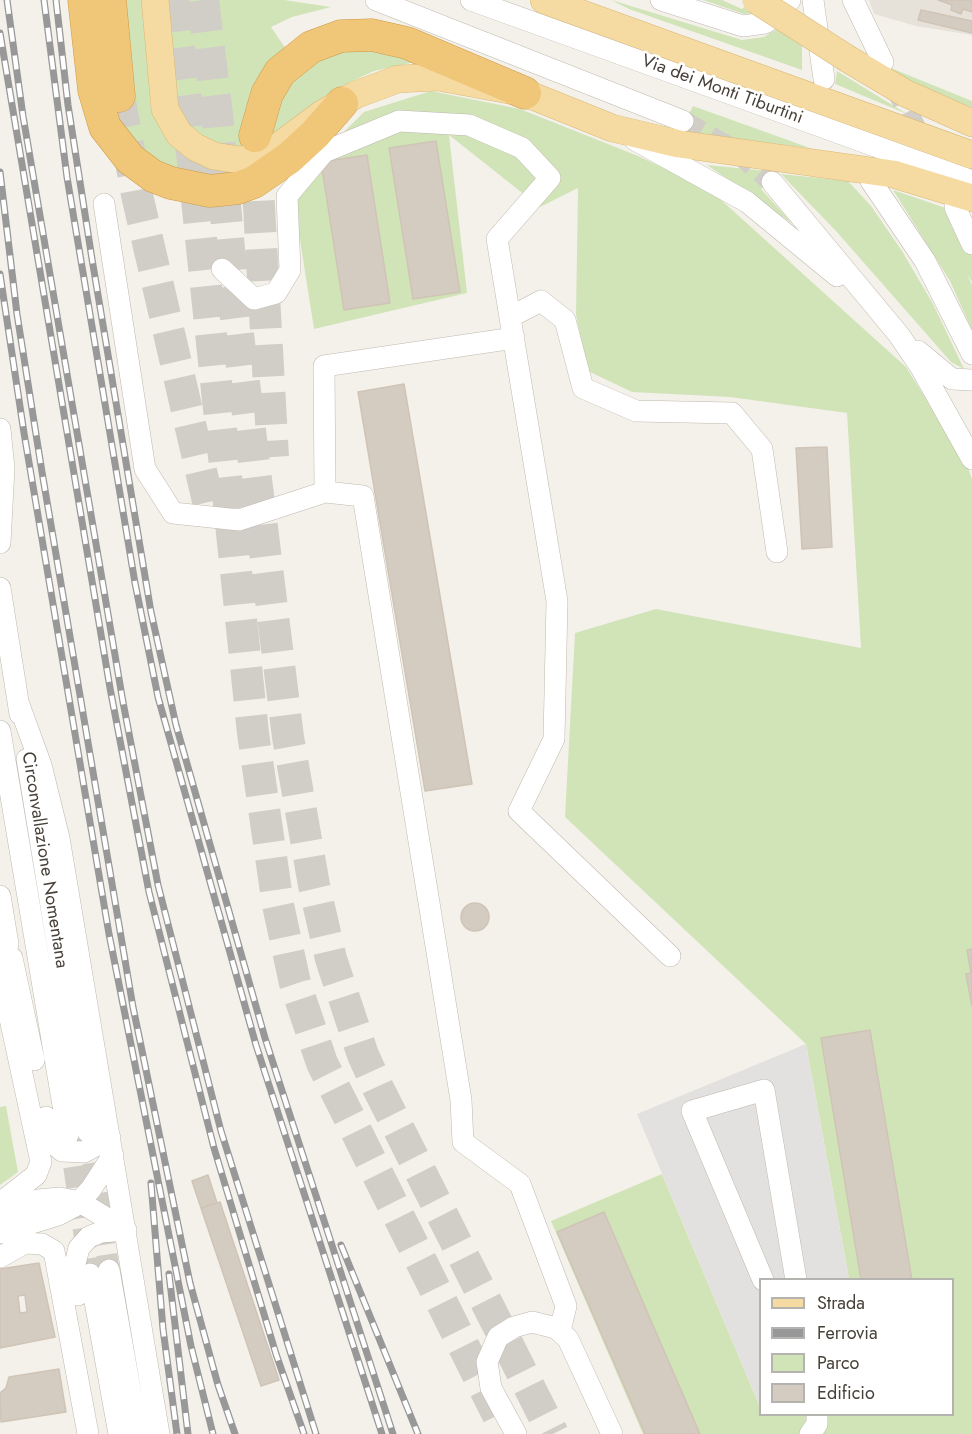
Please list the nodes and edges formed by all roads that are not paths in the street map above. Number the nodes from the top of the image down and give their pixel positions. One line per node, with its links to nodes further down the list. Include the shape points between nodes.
1 (84, 0): 16 (highway, via 94,90 105,127 130,159 153,176 210,191 254,182 315,134)
2 (110, 0): 15 (highway)
3 (155, 0): 16 (main road, via 165,109 179,135 201,151 228,159 257,158)
4 (376, 0): 19 (street)
5 (471, 0): 25 (street, Via dei Monti Tiburtini)
6 (544, 0): 23 (main road, Via dei Monti Tiburtini)
7 (661, 0): 9 (street, via 743,26 765,23)
8 (756, 0): 17 (main road, bridge)
9 (790, 0)
10 (813, 0): 13 (street)
11 (853, 0): 12 (street)
12 (883, 62)
13 (824, 79)
14 (525, 93): 16 (main road, via 449,77 413,76 390,81); 21 (main road); 22 (highway, via 407,43 372,35 341,36 311,47 280,72 267,94)
15 (119, 96)
16 (342, 103)
17 (928, 104): 18 (street); 20 (main road)
18 (972, 115)
19 (683, 121)
20 (972, 123)
21 (612, 128): 27 (main road, via 693,147 894,174); 32 (street, via 747,202 799,242)
22 (255, 136)
23 (972, 155)
24 (871, 181): 34 (street, via 925,261)
25 (972, 181)
26 (772, 182): 32 (street)
27 (964, 202): 29 (street)
28 (104, 204): 38 (street, via 145,469 173,513 238,520)
29 (972, 244)
30 (222, 269): 31 (street, via 254,299 276,293 290,270 287,196 324,152 399,121 469,125 522,148 550,178 497,239)
31 (510, 317): 33 (street); 40 (street, via 541,302 565,320 583,388 636,411 732,413 762,449)
32 (893, 327): 35 (street, via 949,377); 37 (street, via 920,366)
33 (513, 338): 38 (street, via 324,366); 49 (street, via 558,601 554,739 519,811)
34 (972, 354)
35 (970, 381)
36 (0, 429): 39 (street, via 4,468)
37 (972, 459)
38 (325, 492): 59 (street, via 363,496 461,1100 463,1142 520,1184 566,1306)
39 (0, 543)
40 (777, 552)
41 (0, 588): 42 (street, Circonvallazione Nomentana)
42 (18, 702): 45 (street, Circonvallazione Nomentana, via 78,1133); 50 (street, via 41,765 59,838)
43 (0, 731): 45 (street, Circonvallazione Nomentana)
44 (0, 803): 45 (street)
45 (25, 883)
46 (0, 896): 47 (street)
47 (2, 923): 48 (street)
48 (8, 944): 50 (street, via 52,1142 62,1151 77,1153); 51 (street, via 4,991 37,1139 40,1169)
49 (670, 956)
50 (112, 1146): 52 (street); 54 (street)
51 (0, 1203)
52 (80, 1203): 53 (street, via 60,1198 38,1200); 54 (street); 55 (street, via 58,1215)
53 (0, 1226)
54 (126, 1230): 62 (street, via 89,1237 74,1265 96,1405); 65 (street)
55 (0, 1233)
56 (0, 1257): 61 (street, via 25,1243 42,1244 54,1251)
57 (762, 1278): 58 (street, via 692,1111 764,1090)
58 (796, 1278)
59 (560, 1331): 66 (street, via 545,1324 523,1323 506,1331 493,1345 487,1362 488,1379); 67 (street, via 576,1353)
60 (817, 1416): 68 (street)
61 (88, 1434)
62 (95, 1434)
63 (119, 1434): 64 (street, via 100,1272)
64 (138, 1434)
65 (159, 1434)
66 (516, 1434)
67 (612, 1434)
68 (810, 1434)

